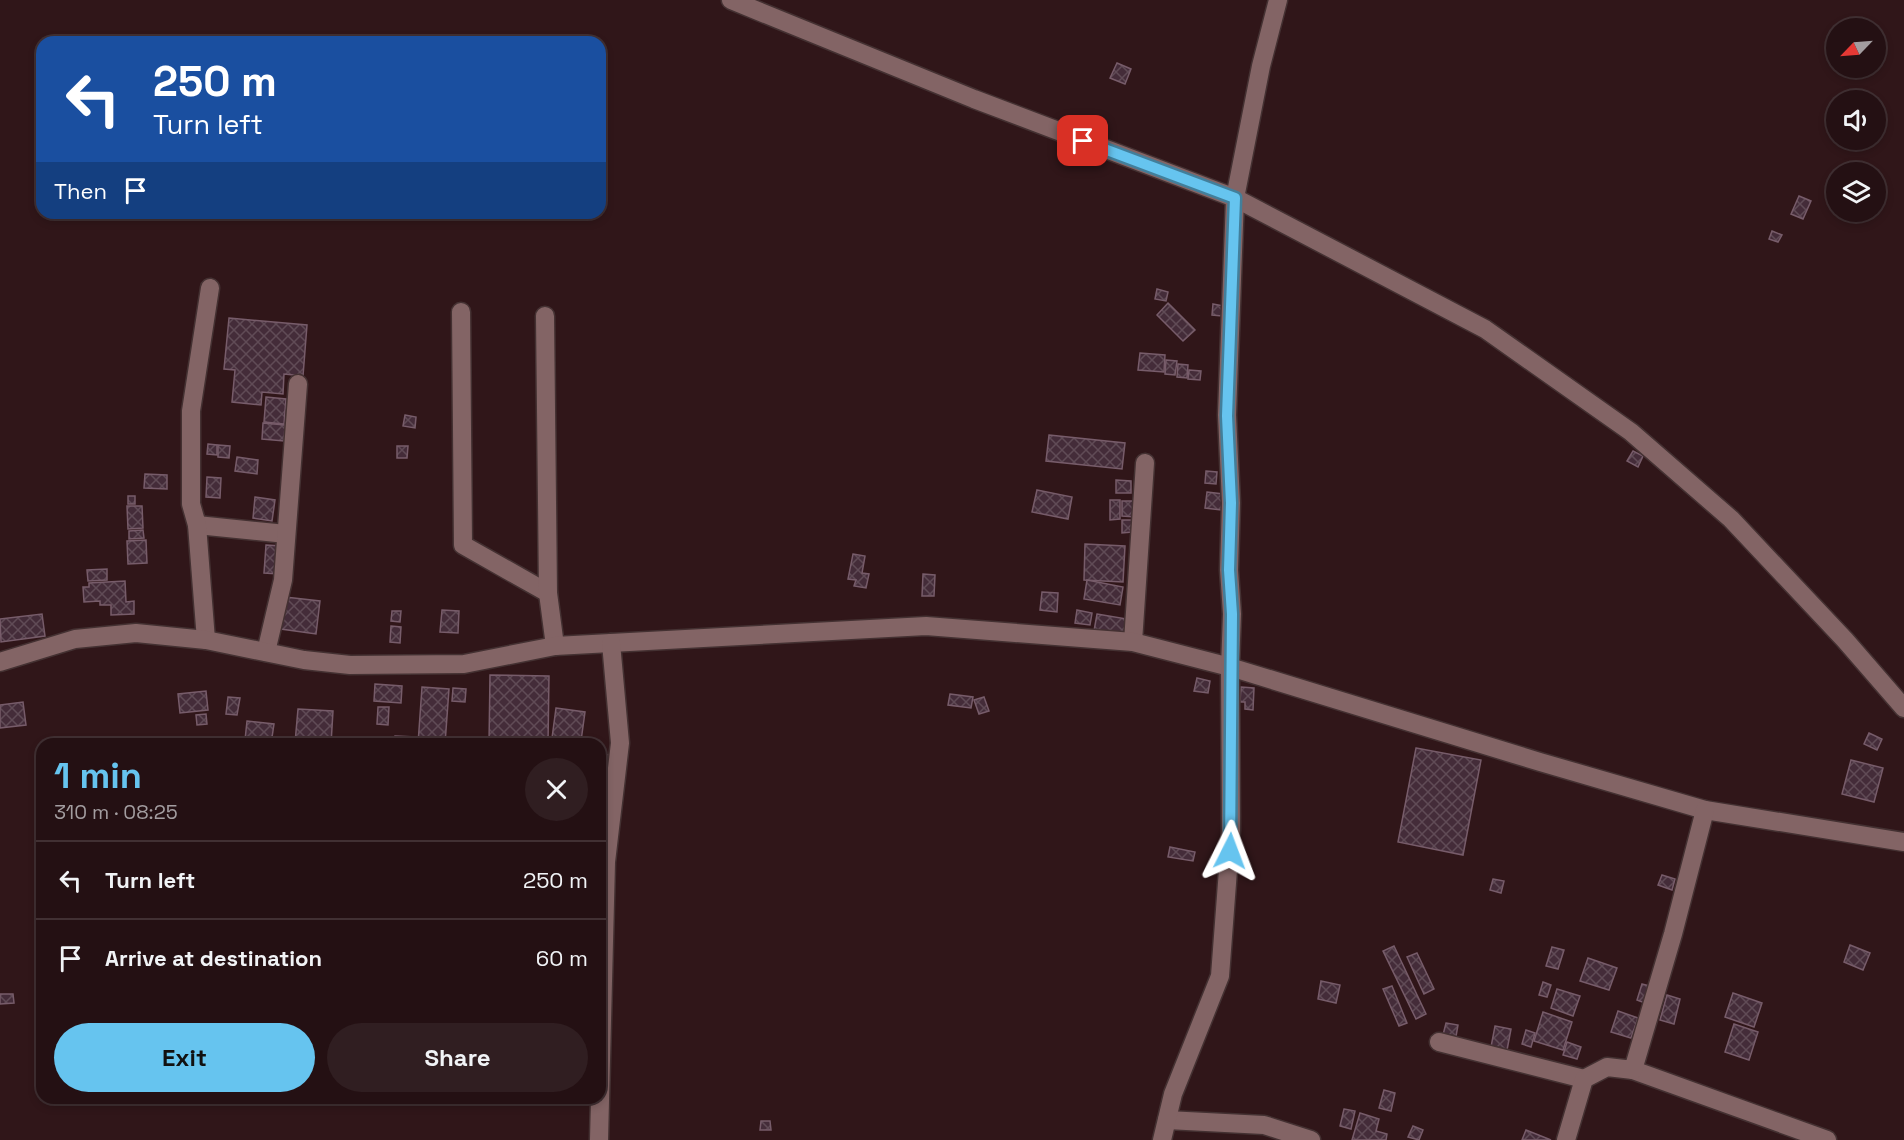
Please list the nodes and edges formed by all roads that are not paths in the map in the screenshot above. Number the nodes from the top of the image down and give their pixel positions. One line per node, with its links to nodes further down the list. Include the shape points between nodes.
1 (731, 0): 3 (street, via 974,99)
2 (1278, 0): 3 (street)
3 (1235, 198): 18 (street, via 1227,416); 19 (street, via 1485,329 1630,432 1731,519)
4 (210, 288): 9 (street, via 191,411 191,504)
5 (460, 312): 11 (street, via 463,545)
6 (545, 316): 11 (street)
7 (298, 384): 10 (street)
8 (1145, 463): 13 (street)
9 (196, 525): 10 (street); 12 (street)
10 (286, 534): 16 (street, via 283,580)
11 (549, 593): 15 (street)
12 (206, 640): 16 (street); 17 (street, via 136,633 75,639)
13 (1133, 642): 14 (street, via 926,626); 18 (street)
14 (611, 643): 15 (street); 22 (street, via 620,742)
15 (555, 646): 16 (street, via 464,664 350,665)
16 (266, 652)
17 (0, 662)
18 (1230, 667): 20 (street); 27 (street, via 1231,830 1220,976 1173,1094)
19 (1904, 708)
20 (1705, 810): 21 (street); 24 (street)
21 (1904, 842)
22 (606, 862)
23 (1439, 1042): 25 (street)
24 (1633, 1070): 25 (street, via 1607,1067); 32 (street)
25 (1584, 1079): 31 (street)
26 (600, 1104): 28 (street)
27 (1167, 1120): 29 (street); 30 (street, via 1264,1125)
28 (599, 1140)
29 (1162, 1140)
30 (1311, 1140)
31 (1566, 1140)
32 (1827, 1140)

